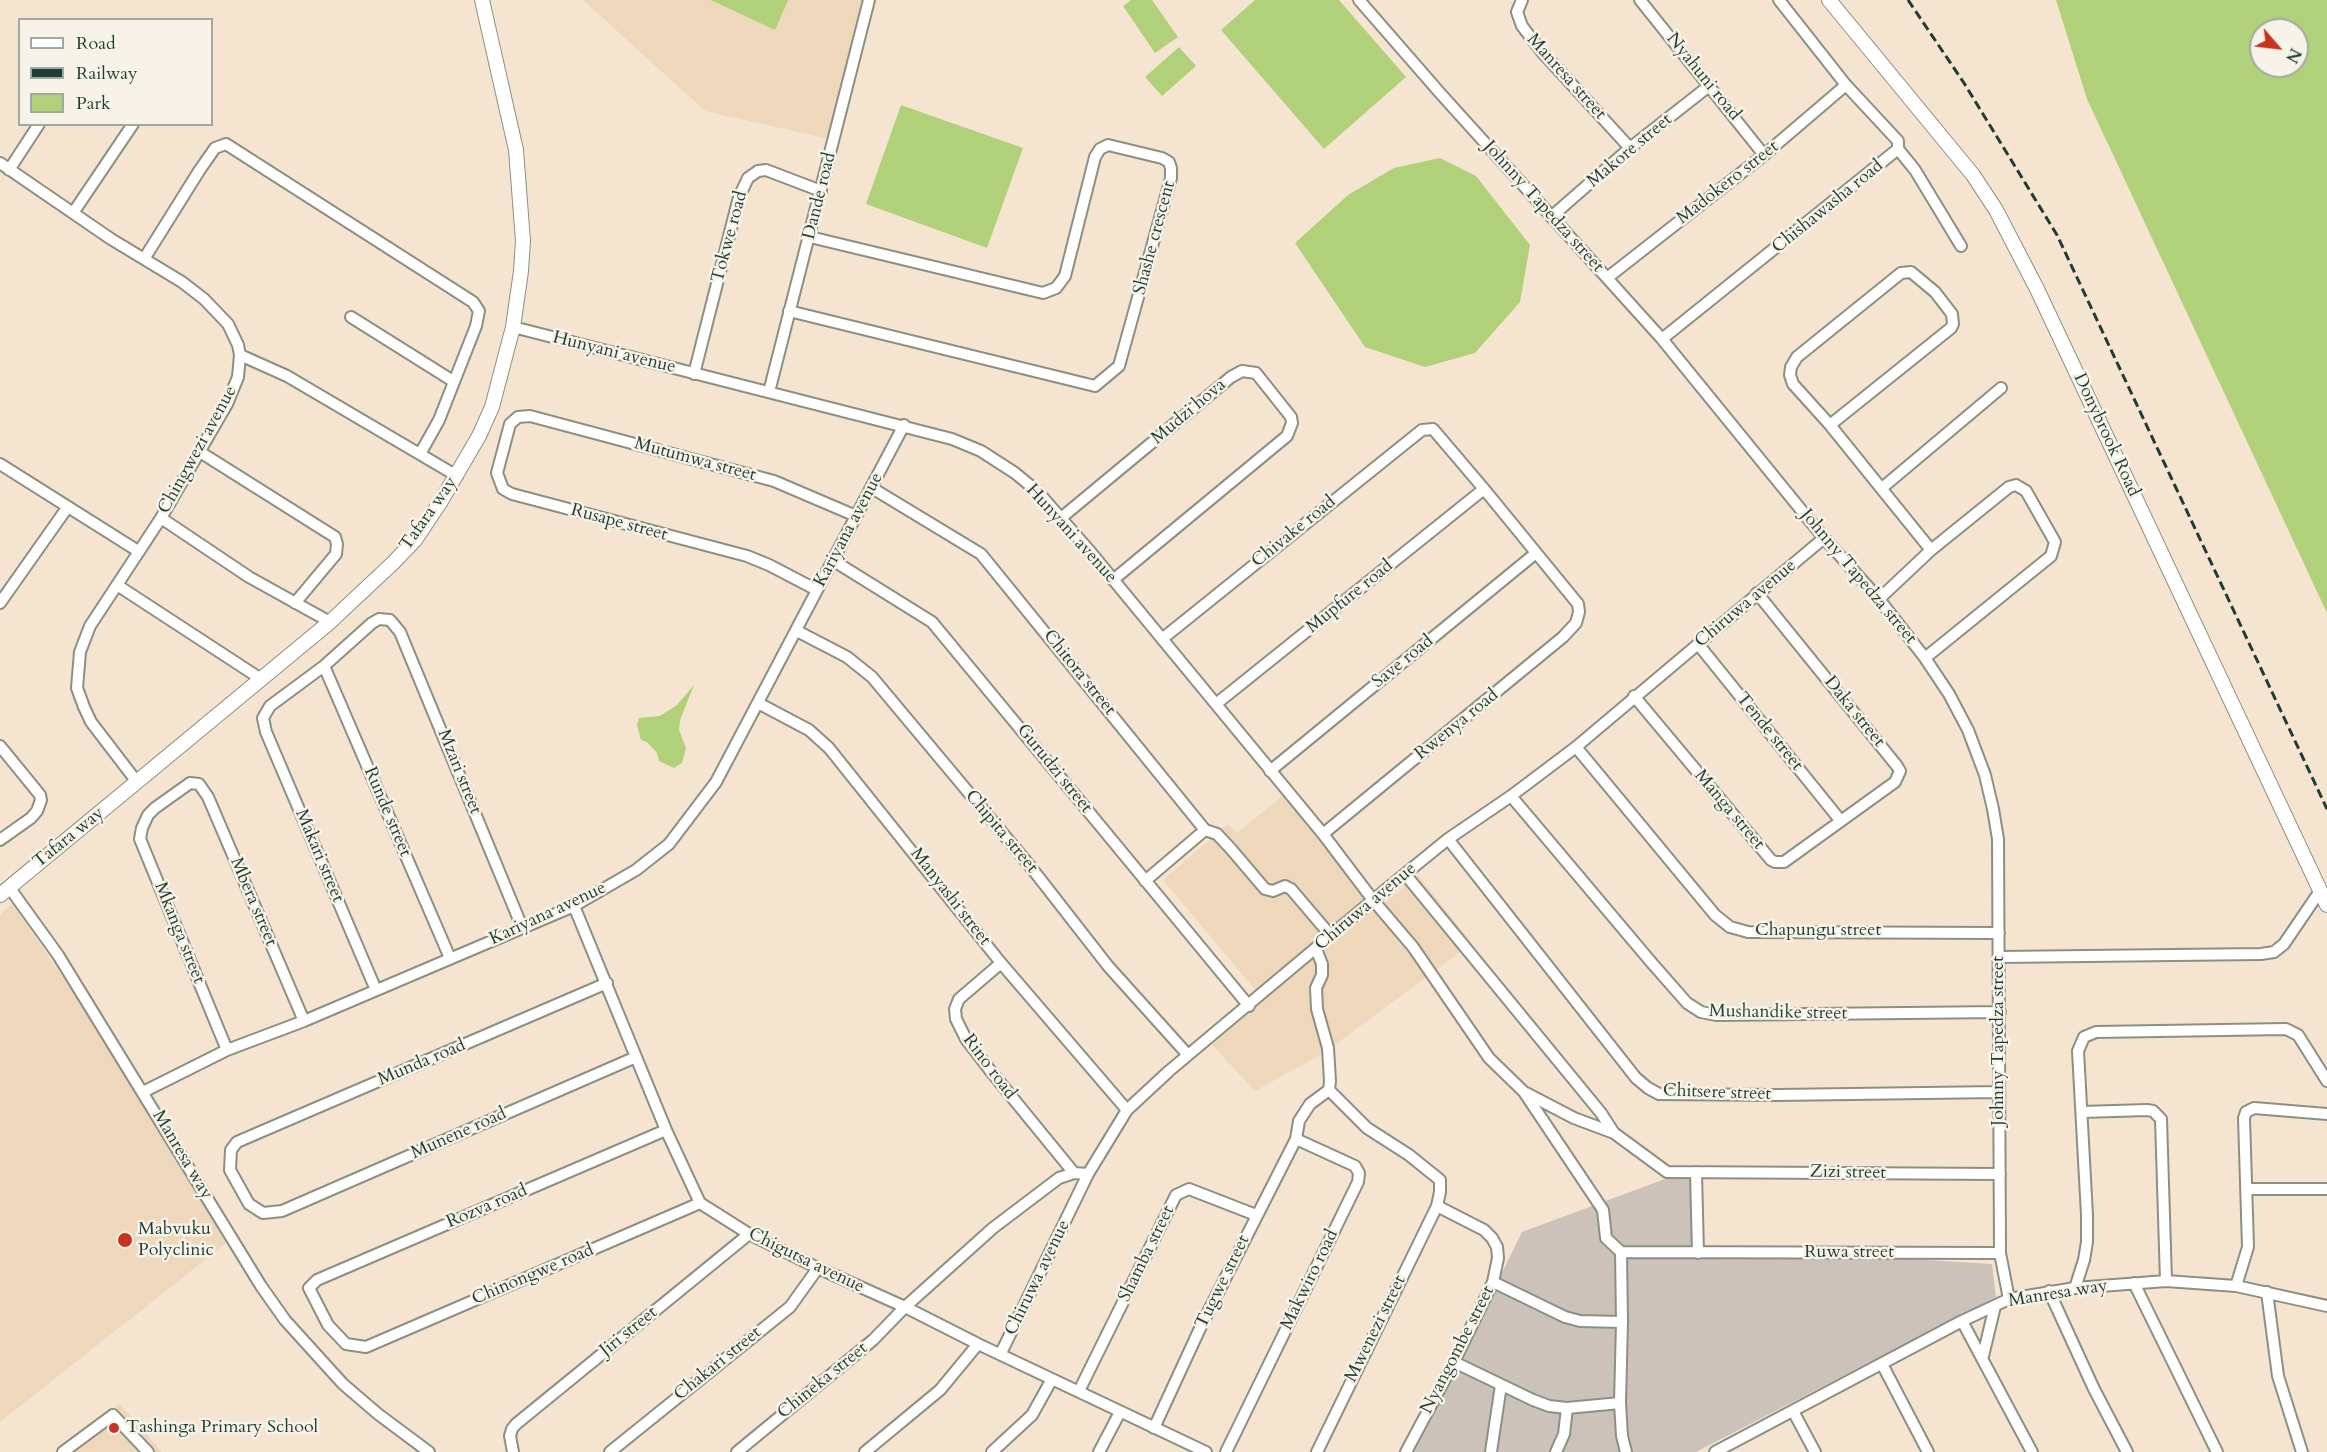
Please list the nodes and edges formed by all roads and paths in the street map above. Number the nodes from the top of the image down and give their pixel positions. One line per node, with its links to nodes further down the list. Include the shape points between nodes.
1 (482, 0): 25 (street, Tafara way, via 520,179 523,241)
2 (869, 0): 16 (street, Dande road)
3 (1359, 0): 18 (street, Johnny Tapedza street)
4 (1522, 0): 12 (street, Manresa street, via 1517,12 1522,26)
5 (1640, 0): 9 (street, Nyahuni road)
6 (1779, 0): 8 (street, Chishawasha road)
7 (1829, 0): 82 (street, Donybrook Road, via 1973,175 1996,210)
8 (1846, 85): 13 (street, Chishawasha road, via 1898,141); 14 (street, Madokero street)
9 (1709, 86): 12 (street, Makore street); 14 (street, Nyahuni road)
10 (37, 126): 15 (street)
11 (132, 126): 17 (street)
12 (1630, 148): 18 (street, Makore street)
13 (1899, 149): 20 (street, via 1916,170); 26 (street, Chishawasha road)
14 (1764, 155): 22 (street, Madokero street)
15 (4, 167): 17 (street, Chingwezi avenue)
16 (821, 190): 19 (street, Dande road); 28 (street, Tokwe road, via 766,170 748,178 739,197)
17 (73, 213): 21 (street, Chingwezi avenue)
18 (1551, 217): 22 (street, Johnny Tapedza street)
19 (810, 237): 23 (street, Dande road); 23 (street, Shashe crescent, via 1042,293 1056,288 1065,276 1100,149 1108,145 1162,158 1171,168 1119,366 1095,386)
20 (1961, 246)
21 (144, 259): 27 (street, Chingwezi avenue, via 182,282 218,313 234,333); 29 (street, via 215,148 228,144 476,305 476,326)
22 (1607, 278): 26 (street, Johnny Tapedza street)
23 (789, 311): 31 (street, Dande road)
24 (351, 317): 29 (street)
25 (513, 327): 28 (street, Hunyani avenue); 38 (street, Tafara way, via 490,414)
26 (1662, 339): 46 (street, Johnny Tapedza street)
27 (240, 355): 35 (street, Chingwezi avenue, via 234,388); 36 (street, via 286,376)
28 (694, 374): 31 (street, Hunyani avenue)
29 (453, 381): 36 (street, via 439,420)
30 (2001, 388): 40 (street)
31 (769, 392): 33 (street, Hunyani avenue)
32 (530, 416): 43 (street, Mutumwa street, via 774,481); 53 (street, Rusape street, via 518,417 510,424 497,473 503,489 517,496 747,556)
33 (904, 425): 39 (street, Kariyana avenue); 45 (street, Hunyani avenue, via 970,445 1001,462 1038,492)
34 (1830, 426): 34 (street, via 1793,384 1791,367 1797,357 1892,280 1911,272 1935,292 1952,314 1951,328); 40 (street)
35 (200, 452): 44 (street, Chingwezi avenue); 57 (street, via 335,537 336,554)
36 (420, 454): 38 (street)
37 (0, 464): 42 (street)
38 (456, 476): 58 (street, Tafara way, via 415,540)
39 (872, 488): 43 (street, Kariyana avenue); 75 (street, Chitora street, via 981,554)
40 (1882, 488): 47 (street)
41 (1484, 489): 49 (street); 60 (street, Chivake road, via 1434,429 1417,433); 67 (street, Mupfure road)
42 (67, 508): 48 (street); 56 (street)
43 (856, 516): 50 (street, Kariyana avenue)
44 (161, 518): 48 (street, Chingwezi avenue); 57 (street)
45 (1061, 518): 51 (street, Hunyani avenue); 51 (street, Mudzi hova, via 1231,377 1242,371 1256,373 1291,417 1287,436)
46 (1824, 538): 54 (street, Chiruwa avenue); 55 (street, Johnny Tapedza street)
47 (1931, 550): 55 (street); 62 (street, via 2016,485 2026,491 2055,542 2051,556)
48 (138, 551): 52 (street, Chingwezi avenue)
49 (1536, 553): 70 (street, Save road); 76 (street, Rwenya road, via 1579,607 1576,623 1563,638)
50 (834, 561): 53 (street, Kariyana avenue); 80 (street, Gurudzi street, via 932,622)
51 (1113, 580): 60 (street, Hunyani avenue)
52 (117, 585): 64 (street); 71 (street, Chingwezi avenue, via 83,642 77,664 77,688 91,722)
53 (818, 590): 59 (street, Kariyana avenue)
54 (1757, 593): 61 (street, Chiruwa avenue); 74 (street, Daka street, via 1900,771 1895,782)
55 (1879, 599): 62 (street, Johnny Tapedza street)
56 (0, 603)
57 (295, 603): 58 (street)
58 (330, 622): 64 (street, Tafara way)
59 (797, 631): 66 (street, Kariyana avenue); 99 (street, Chipita street, via 847,657 872,677 1108,966)
60 (1162, 639): 67 (street, Hunyani avenue)
61 (1698, 644): 65 (street, Chiruwa avenue); 74 (street, Tende street)
62 (1925, 658): 87 (street, Johnny Tapedza street, via 1959,712 1985,775 1998,839)
63 (324, 666): 86 (street, Mzari street, via 372,623 382,619 396,624); 91 (street, Runde street); 94 (street, Makari street, via 270,706 264,721)
64 (261, 679): 71 (street, Tafara way)
65 (1634, 696): 69 (street, Chiruwa avenue); 74 (street, Manga street, via 1771,860 1784,862)
66 (758, 703): 85 (street, Kariyana avenue, via 716,782 669,844 636,870); 92 (street, Manyashi street, via 809,730 829,748)
67 (1216, 704): 70 (street, Hunyani avenue)
68 (0, 746): 78 (street, via 41,800 31,818)
69 (1576, 747): 73 (street, Chiruwa avenue); 87 (street, Chapungu street, via 1715,915 1730,927 1748,932)
70 (1270, 771): 76 (street, Hunyani avenue)
71 (137, 782): 81 (street, Tafara way)
72 (199, 784): 97 (street, Mbera street); 98 (street, Mkanga street, via 184,786 148,815 140,839)
73 (1511, 796): 77 (street, Chiruwa avenue); 96 (street, Mushandike street, via 1687,1003 1701,1012 1716,1016)
74 (1840, 820)
75 (1205, 830): 80 (street); 88 (street, Chitora street, via 1216,834 1232,849 1265,889 1292,888)
76 (1323, 834): 83 (street, Hunyani avenue)
77 (1448, 839): 79 (street, Chiruwa avenue); 105 (street, Chitsere street, via 1636,1078 1659,1094)
78 (0, 840)
79 (1405, 874): 83 (street, Chiruwa avenue); 110 (street)
80 (1145, 881): 95 (street, Gurudzi street)
81 (4, 891): 103 (street, Manresa way, via 58,955)
82 (2320, 891): 84 (street, Donybrook Road); 90 (street, via 2284,944 2274,952)
83 (1373, 900): 88 (street, Chiruwa avenue); 104 (street, Hunyani avenue, via 1413,947 1489,1058)
84 (2327, 905)
85 (574, 906): 86 (street, Kariyana avenue); 93 (street)
86 (522, 927): 91 (street, Kariyana avenue)
87 (2000, 933): 90 (street, Johnny Tapedza street)
88 (1330, 936): 89 (street, Chiruwa avenue)
89 (1316, 949): 95 (street, Chiruwa avenue); 102 (street, via 1322,964 1316,988 1317,1008 1328,1048)
90 (2000, 957): 96 (street, Johnny Tapedza street)
91 (450, 958): 94 (street, Kariyana avenue)
92 (1001, 963): 106 (street, Manyashi street); 113 (street, Rino road, via 960,999 956,1019 977,1054)
93 (607, 983): 100 (street); 120 (street, Munda road, via 237,1142 231,1150 230,1170 249,1204 263,1213)
94 (376, 990): 97 (street, Kariyana avenue)
95 (1249, 1006): 99 (street, Chiruwa avenue)
96 (2000, 1011): 105 (street, Johnny Tapedza street)
97 (304, 1021): 98 (street, Kariyana avenue)
98 (227, 1050): 103 (street, Kariyana avenue)
99 (1188, 1055): 106 (street, Chiruwa avenue)
100 (636, 1057): 109 (street); 120 (street, Munene road)
101 (2327, 1081): 107 (street, via 2298,1035 2286,1029 2096,1032 2084,1037 2078,1051)
102 (1329, 1090): 111 (street, Tugwe street, via 1310,1104 1299,1121); 119 (street, via 1366,1128 1440,1180)
103 (142, 1092): 159 (street, Manresa way, via 285,1320 343,1384)
104 (1524, 1092): 110 (street); 123 (street, via 1603,1210 1606,1238)
105 (1998, 1092): 114 (street, Johnny Tapedza street)
106 (1127, 1110): 115 (street, Chiruwa avenue)
107 (2082, 1112): 127 (street, via 2147,1110 2161,1119); 131 (street, via 2086,1242)
108 (2327, 1114): 117 (street, via 2254,1108 2246,1112)
109 (666, 1130): 118 (street); 141 (street, Rozva road, via 317,1280 310,1287 328,1325 346,1344)
110 (1614, 1133): 112 (street, Zizi street, via 1667,1172)
111 (1296, 1139): 121 (street, Tugwe street); 167 (street, Makwiro road, via 1355,1166 1358,1182)
112 (1696, 1172): 114 (street, Zizi street); 124 (street)
113 (1074, 1173): 115 (street); 135 (street, Chineka street, via 1059,1178 993,1228)
114 (2000, 1173): 125 (street, Johnny Tapedza street)
115 (1088, 1174): 142 (street, Chiruwa avenue)
116 (2327, 1189): 117 (street)
117 (2246, 1190): 130 (street, via 2248,1247)
118 (700, 1203): 122 (street, Chigutsa avenue); 141 (street, Chinongwe road)
119 (1437, 1206): 128 (street, Nyangombe street, via 1492,1238 1498,1258); 168 (street, Mwenezi street)
120 (282, 1211)
121 (1256, 1215): 148 (street, Shamba street, via 1189,1189 1176,1195); 153 (street, Tugwe street)
122 (749, 1234): 126 (street, Chigutsa avenue); 160 (street, Jiri street, via 516,1424 511,1431)
123 (1621, 1252): 124 (street, Ruwa street); 139 (street)
124 (1698, 1253): 125 (street, Ruwa street)
125 (2000, 1253): 134 (street, Johnny Tapedza street)
126 (818, 1268): 135 (street, Chigutsa avenue); 161 (street, Chakari street, via 790,1307)
127 (2166, 1281): 129 (street, Manresa way); 130 (street, Manresa way)
128 (1492, 1282): 139 (street, via 1565,1317); 144 (street, Nyangombe street)
129 (2134, 1283): 131 (street, Manresa way); 177 (street)
130 (2236, 1286): 133 (street, Manresa way)
131 (2075, 1288): 132 (street, Manresa way)
132 (2049, 1292): 134 (street, Manresa way); 176 (street)
133 (2267, 1292): 137 (street, Manresa way); 156 (street, via 2278,1376)
134 (2009, 1299): 136 (street, Manresa way)
135 (905, 1306): 140 (street, Chigutsa avenue); 162 (street, Chineka street, via 873,1340)
136 (1995, 1306): 138 (street, Manresa way); 143 (street)
137 (2327, 1306)
138 (1962, 1321): 143 (street); 145 (street, Manresa way)
139 (1622, 1322): 149 (street)
140 (978, 1344): 142 (street, Chigutsa avenue); 163 (street, via 940,1390)
141 (366, 1347)
142 (1001, 1353): 146 (street, Chigutsa avenue)
143 (1983, 1356): 175 (street)
144 (1454, 1362): 147 (street); 169 (street, Nyangombe street)
145 (1882, 1364): 151 (street, Manresa way); 174 (street)
146 (1052, 1379): 148 (street, Chigutsa avenue); 164 (street, via 1032,1415)
147 (1501, 1385): 150 (street, via 1533,1400); 170 (street)
148 (1079, 1391): 152 (street, Chigutsa avenue)
149 (1620, 1403): 150 (street); 172 (street)
150 (1567, 1408): 171 (street, via 1564,1434)
151 (1793, 1411): 155 (street, Manresa way); 173 (street)
152 (1120, 1412): 153 (street, Chigutsa avenue); 165 (street)
153 (1154, 1428): 154 (street, Chigutsa avenue)
154 (1192, 1449): 166 (street, Chigutsa avenue)
155 (1720, 1451)
156 (2301, 1451)
157 (63, 1452): 158 (street, via 113,1415)
158 (148, 1452)
159 (429, 1452)
160 (513, 1452)
161 (609, 1452)
162 (737, 1452)
163 (866, 1452)
164 (992, 1452)
165 (1099, 1452)
166 (1206, 1452)
167 (1226, 1452)
168 (1317, 1452)
169 (1406, 1452)
170 (1491, 1452)
171 (1556, 1452)
172 (1626, 1452)
173 (1815, 1452)
174 (1928, 1452)
175 (2032, 1452)
176 (2127, 1452)
177 (2217, 1452)

